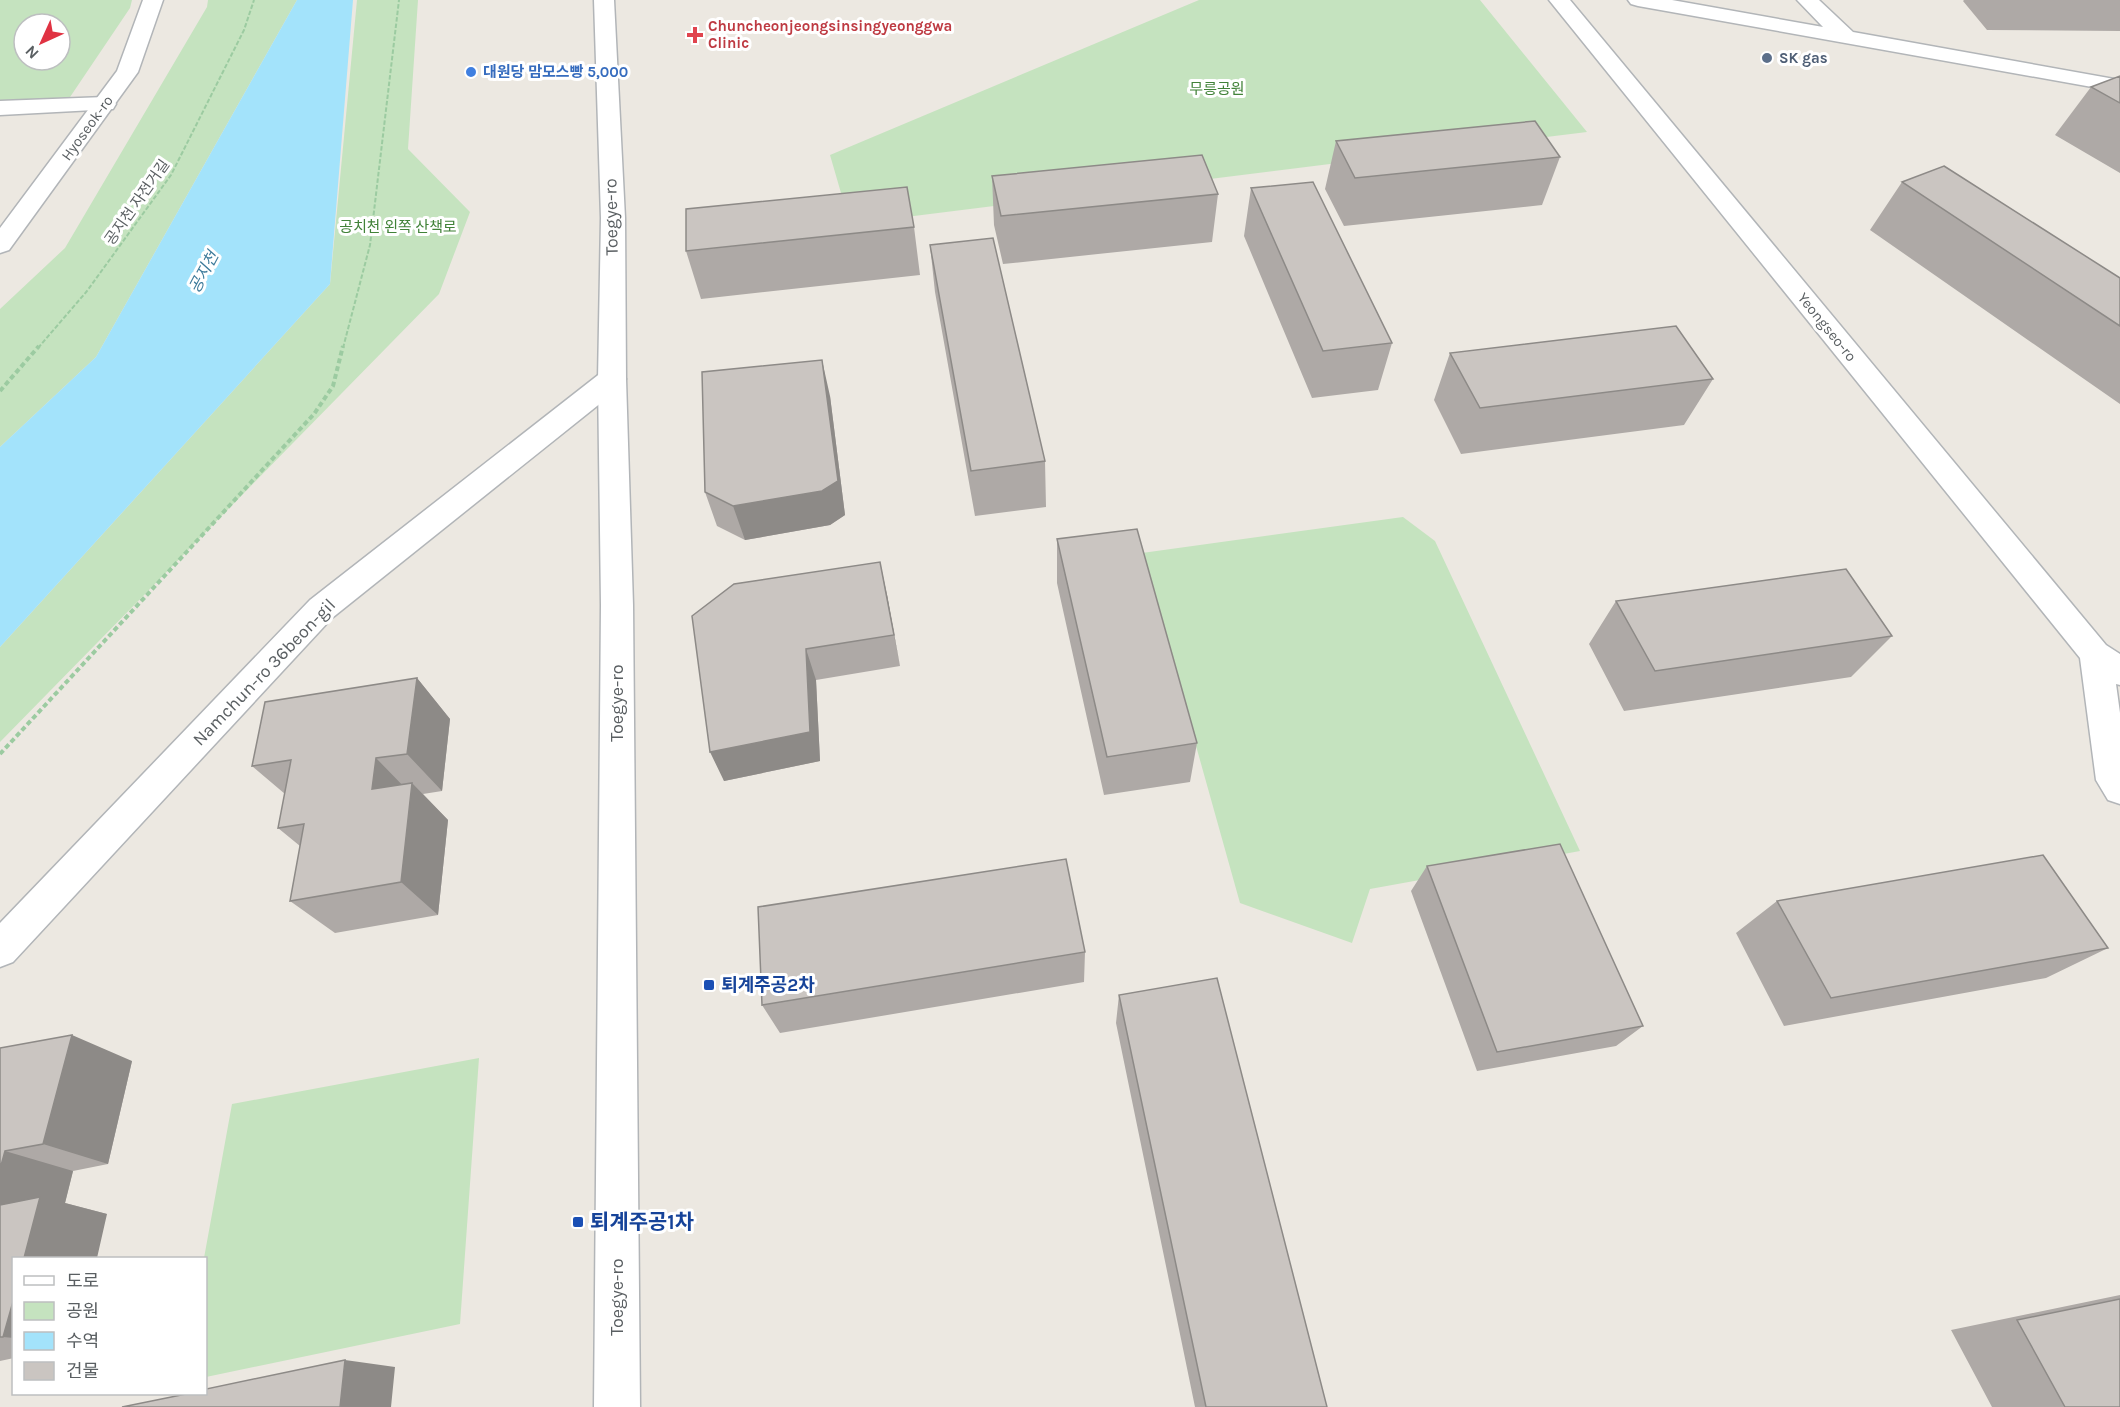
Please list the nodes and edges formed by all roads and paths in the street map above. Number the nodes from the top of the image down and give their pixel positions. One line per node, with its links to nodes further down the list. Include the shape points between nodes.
1 (153, 0): 10 (street, Hyoseok-ro, via 127,72)
2 (254, 0): 14 (path, 공지천 자전거길, via 244,30 171,175 87,291)
3 (399, 0): 16 (path, via 370,244 333,386 306,422)
4 (604, 0): 13 (street, Toegye-ro, via 613,218)
5 (1559, 0): 15 (street, Yeongseo-ro)
6 (1638, 0): 8 (street)
7 (1807, 0): 8 (street)
8 (1848, 39): 9 (street)
9 (2120, 86)
10 (105, 104): 11 (street); 12 (street, Hyoseok-ro)
11 (0, 108)
12 (0, 245)
13 (612, 379): 18 (street, Namchun-ro 36beon-gil, via 321,609); 19 (street, Toegye-ro, via 617,617)
14 (0, 391)
15 (2107, 663): 17 (street, Yeongseo-ro, via 2113,780)
16 (0, 754)
17 (2120, 789)
18 (0, 949)
19 (617, 1407)

